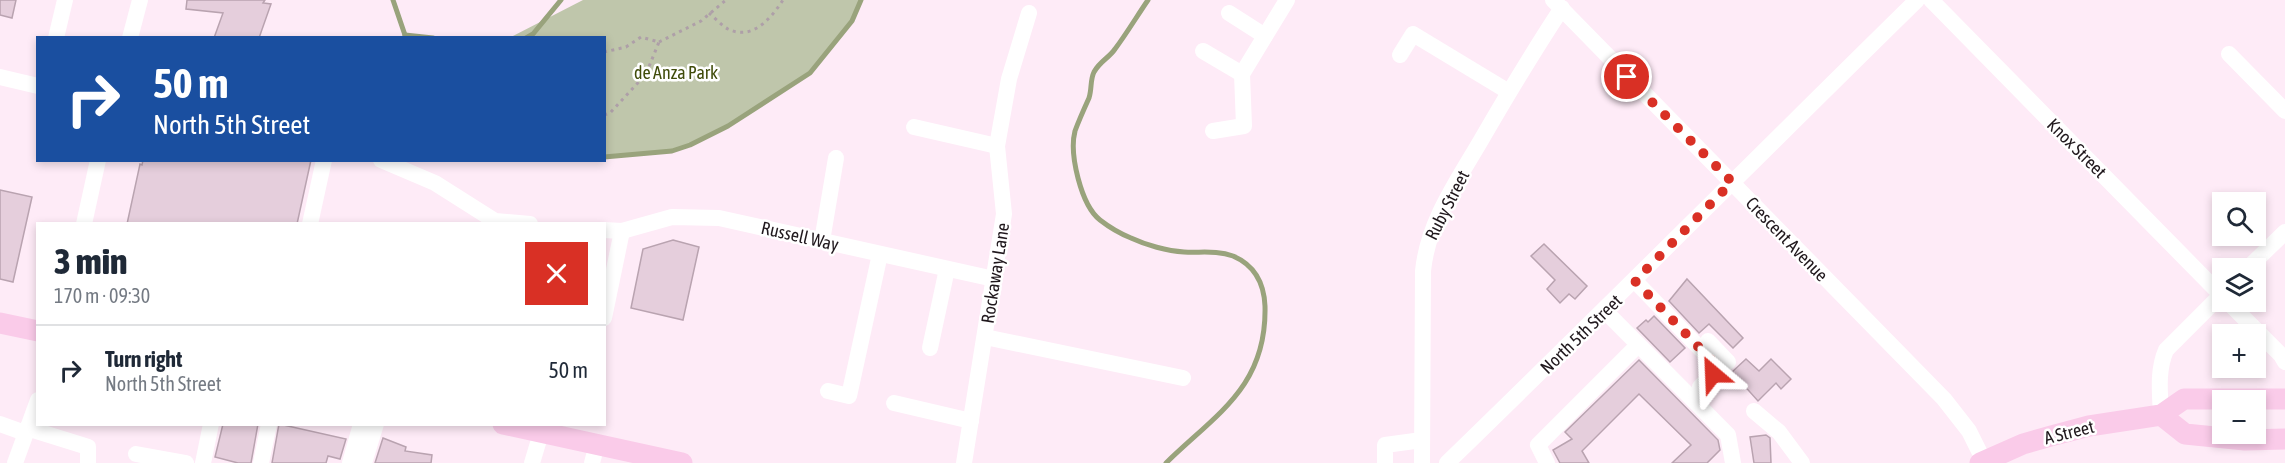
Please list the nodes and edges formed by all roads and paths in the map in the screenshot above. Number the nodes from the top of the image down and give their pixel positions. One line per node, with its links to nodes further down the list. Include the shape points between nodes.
1 (65, 0): 12 (street)
2 (140, 0): 13 (street)
3 (726, 0): 9 (path)
4 (783, 0): 9 (path, via 772,17 758,28 744,31 729,29)
5 (1287, 0): 14 (street)
6 (1917, 0): 33 (street, North 5th Street)
7 (1931, 0): 46 (street, Knox Street)
8 (1558, 4): 23 (street, Ruby Street); 33 (street, Crescent Avenue)
9 (709, 13): 15 (path)
10 (1029, 13): 28 (street, Rockaway Lane, via 1009,79)
11 (1229, 13): 14 (street)
12 (56, 36)
13 (131, 36)
14 (1265, 36): 20 (street)
15 (659, 42): 17 (path, via 641,38); 25 (path, via 646,74)
16 (1203, 51): 20 (street)
17 (606, 52)
18 (2229, 54): 24 (street)
19 (1400, 56): 23 (street, via 1413,34)
20 (1242, 74): 27 (street, via 1244,126)
21 (0, 77): 22 (street)
22 (36, 86)
23 (1509, 92): 76 (street, Ruby Street, via 1438,215 1425,249)
24 (2285, 111)
25 (606, 114)
26 (914, 127): 28 (street)
27 (1213, 131)
28 (997, 146): 45 (street, Rockaway Lane, via 1004,214)
29 (836, 158): 40 (street)
30 (98, 162): 34 (street)
31 (324, 162): 35 (street)
32 (386, 162): 36 (street, via 435,183 495,221)
33 (1732, 182): 44 (street, North 5th Street); 79 (street, Crescent Avenue, via 1944,399 1969,430)
34 (84, 222)
35 (310, 222)
36 (507, 222)
37 (606, 230): 38 (street, Russell Way)
38 (622, 231): 40 (street, Russell Way, via 672,217 719,218); 48 (street)
39 (2285, 232): 42 (street)
40 (822, 241): 41 (street, Russell Way)
41 (880, 254): 43 (street, Russell Way); 60 (street, via 849,396)
42 (2258, 258)
43 (947, 269): 45 (street, Russell Way); 55 (street)
44 (1638, 278): 49 (street, North 5th Street); 56 (street); 59 (street, via 1713,362 1713,374)
45 (994, 279): 53 (street, Rockaway Lane)
46 (2212, 284)
47 (2212, 307): 65 (street, via 2166,350 2159,381)
48 (606, 308)
49 (1605, 311): 54 (street); 92 (street, North 5th Street)
50 (2239, 312): 57 (street, Knox Street)
51 (0, 323): 52 (main road)
52 (36, 331)
53 (985, 337): 58 (street); 66 (street, Rockaway Lane)
54 (1638, 345): 93 (street, via 1538,446); 94 (street, via 1728,435)
55 (930, 348)
56 (1728, 362)
57 (2285, 362)
58 (1183, 378)
59 (1700, 387)
60 (828, 391)
61 (2285, 399): 65 (main road, A Street, via 2184,399)
62 (894, 403): 66 (street)
63 (36, 405): 73 (street)
64 (1754, 411): 95 (street, via 1779,432)
65 (2161, 415): 75 (main road, via 2184,434); 79 (main road, A Street, via 2051,436)
66 (971, 421): 89 (street, Rockaway Lane)
67 (0, 424): 73 (street)
68 (211, 426): 83 (street)
69 (269, 426): 84 (street)
70 (360, 426): 85 (street)
71 (375, 426): 86 (street)
72 (511, 426): 74 (main road)
73 (26, 431): 80 (street); 81 (street, via 88,447)
74 (541, 433): 77 (main road); 87 (street)
75 (2285, 439)
76 (1422, 440): 90 (street, via 1385,445); 91 (street, Ruby Street)
77 (588, 443): 88 (main road)
78 (136, 454): 82 (street)
79 (1982, 462)
80 (15, 463)
81 (88, 463)
82 (186, 463)
83 (203, 463)
84 (261, 463)
85 (350, 463)
86 (364, 463)
87 (532, 463)
88 (682, 463)
89 (964, 463)
90 (1385, 463)
91 (1422, 463)
92 (1447, 463)
93 (1547, 463)
94 (1733, 463)
95 (1802, 463)

